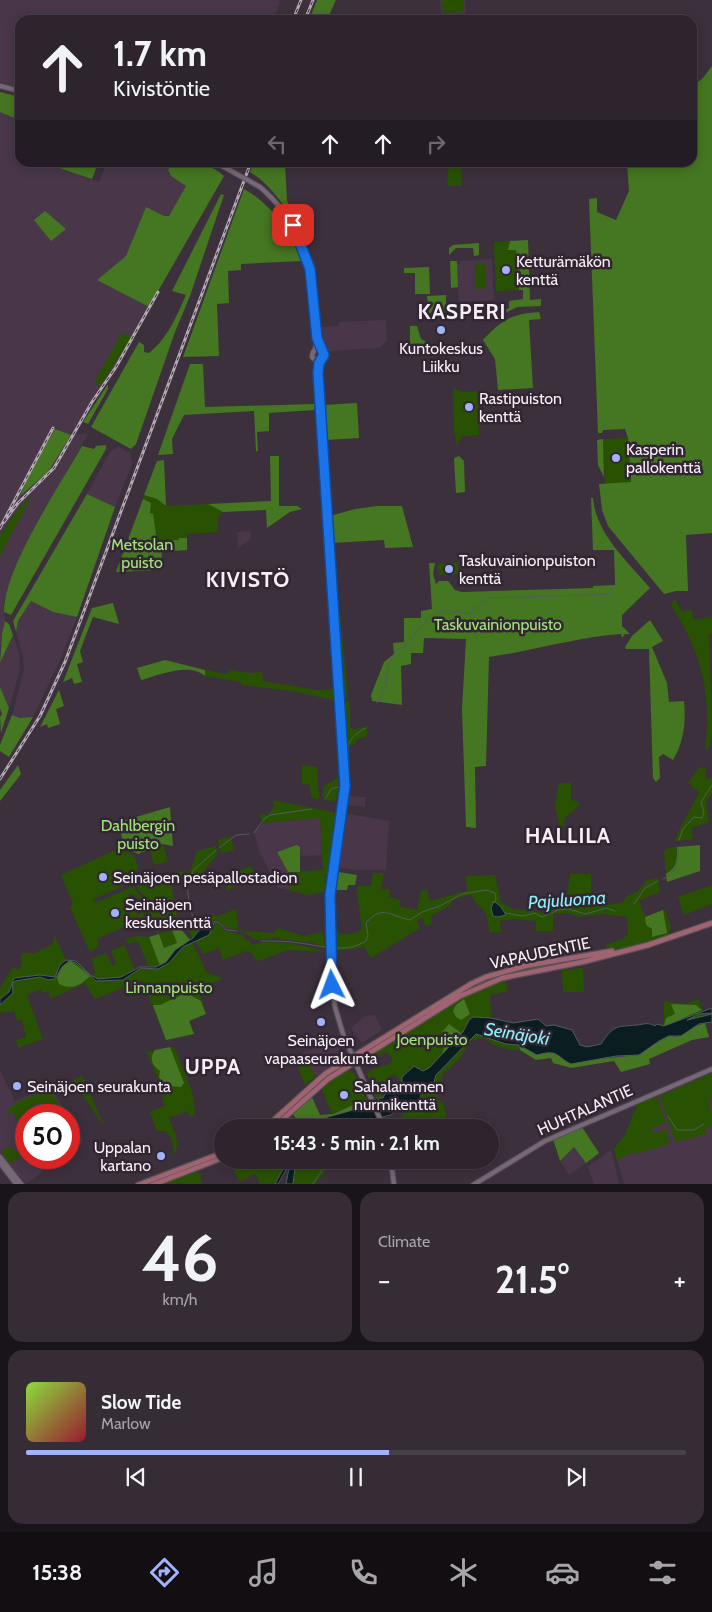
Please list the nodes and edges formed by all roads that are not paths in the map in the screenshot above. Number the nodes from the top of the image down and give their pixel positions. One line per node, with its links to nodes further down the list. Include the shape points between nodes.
1 (0, 86): 2 (main road)
2 (15, 90)
3 (224, 167): 4 (main road, bridge, via 260,187 287,216 307,256 313,284)
4 (317, 338): 5 (main road); 6 (main road)
5 (315, 350): 6 (main road); 7 (main road)
6 (321, 350): 8 (main road, via 324,355)
7 (314, 360): 8 (main road); 9 (main road)
8 (321, 360): 9 (main road)
9 (318, 373): 11 (main road, via 345,786 330,895 330,952 335,1007)
10 (712, 923): 11 (main road, VAPAUDENTIE, via 628,950 514,974 481,985)
11 (355, 1059): 13 (main road, VAPAUDENTIE, via 325,1074); 14 (main road, VAPAUDENTIE, via 316,1088); 15 (main road)
12 (712, 1069): 26 (main road, HUHTALANTIE, via 545,1141)
13 (275, 1119)
14 (283, 1119)
15 (381, 1119)
16 (214, 1156): 23 (main road)
17 (0, 1157): 22 (main road)
18 (214, 1161): 24 (main road)
19 (0, 1163): 21 (main road)
20 (393, 1169): 25 (main road)
21 (17, 1184)
22 (22, 1184)
23 (138, 1184)
24 (152, 1184)
25 (394, 1184)
26 (473, 1184)

